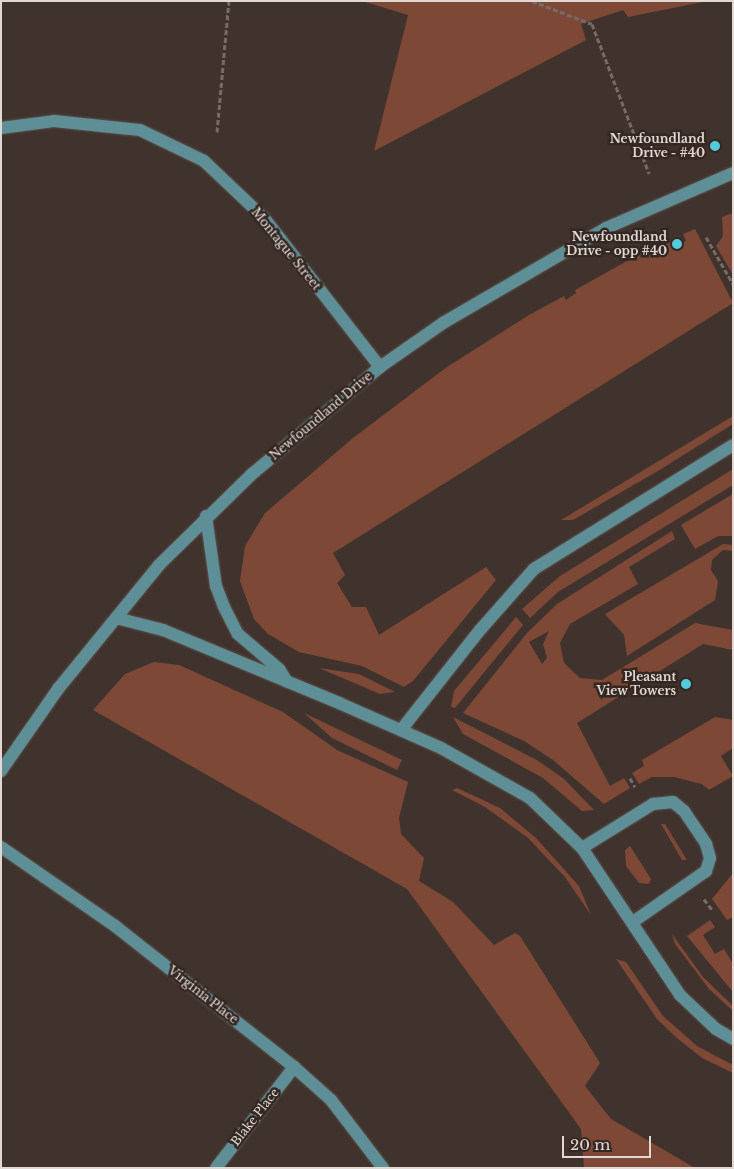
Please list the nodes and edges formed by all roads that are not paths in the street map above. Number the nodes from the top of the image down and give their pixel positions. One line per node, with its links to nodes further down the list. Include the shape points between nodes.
1 (1, 128): 3 (street, Montague Street, via 54,121 140,130 204,161 264,218)
2 (733, 173): 3 (street, Newfoundland Drive, via 606,228 443,323)
3 (380, 367): 5 (street, Newfoundland Drive)
4 (733, 446): 8 (street, via 534,569 480,630)
5 (206, 516): 6 (street, Newfoundland Drive); 7 (street, via 216,586 224,607 238,634 279,669)
6 (116, 618): 7 (street, via 163,630); 9 (street, Newfoundland Drive, via 58,689)
7 (287, 682): 8 (street)
8 (401, 730): 11 (street, via 510,785 546,811)
9 (1, 771)
10 (1, 847): 14 (street, Virginia Place, via 115,926)
11 (582, 848): 12 (street); 12 (street, via 654,804 673,802 684,810 706,844 710,858 706,871)
12 (633, 922): 13 (street, via 680,995 716,1029)
13 (733, 1039)
14 (294, 1067): 15 (street, Blake Place); 16 (street, Virginia Place, via 331,1100)
15 (216, 1168)
16 (382, 1168)

